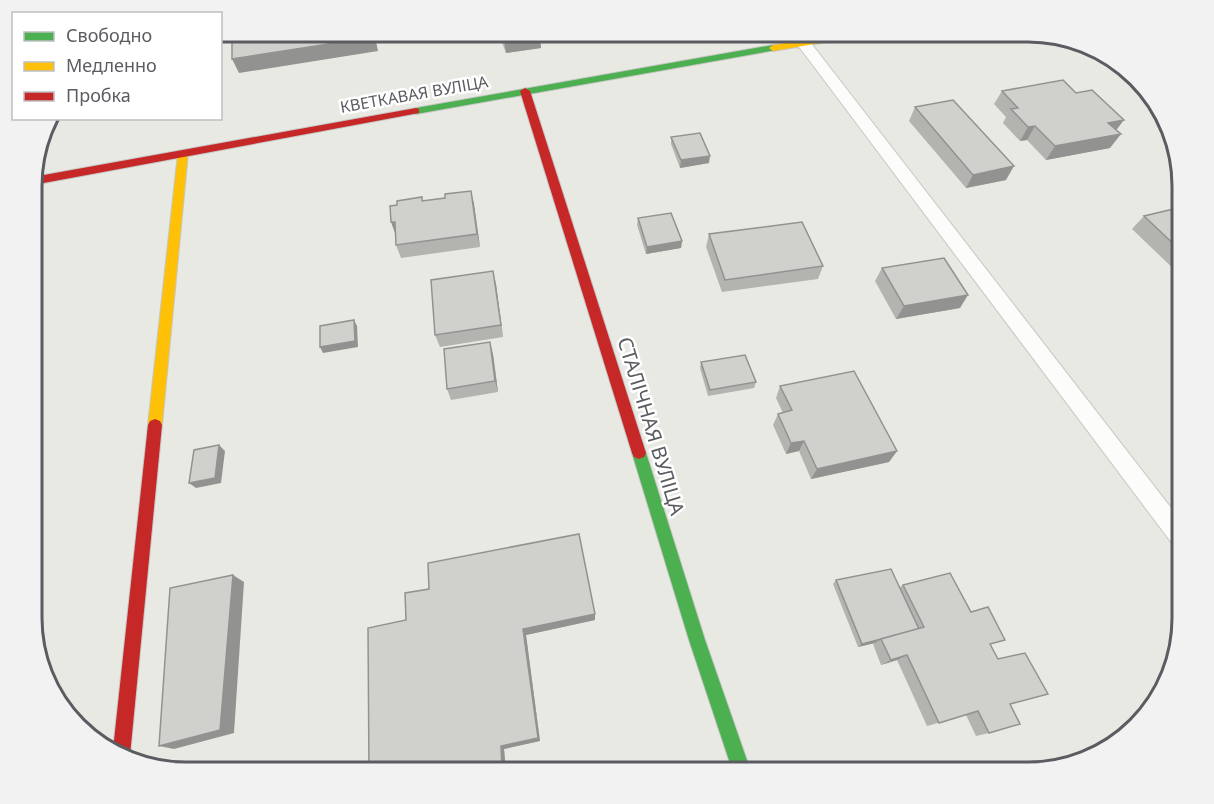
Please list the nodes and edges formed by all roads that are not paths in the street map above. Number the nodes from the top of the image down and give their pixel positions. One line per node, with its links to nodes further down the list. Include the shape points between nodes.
1 (771, 42): 3 (street, КВЕТКАВАЯ ВУЛІЦА)
2 (806, 42): 6 (lane)
3 (525, 91): 4 (street, КВЕТКАВАЯ ВУЛІЦА); 8 (street, СТАЛІЧНАЯ ВУЛІЦА)
4 (183, 153): 5 (street, КВЕТКАВАЯ ВУЛІЦА); 7 (street)
5 (42, 179)
6 (1172, 526)
7 (123, 747)
8 (739, 762)

